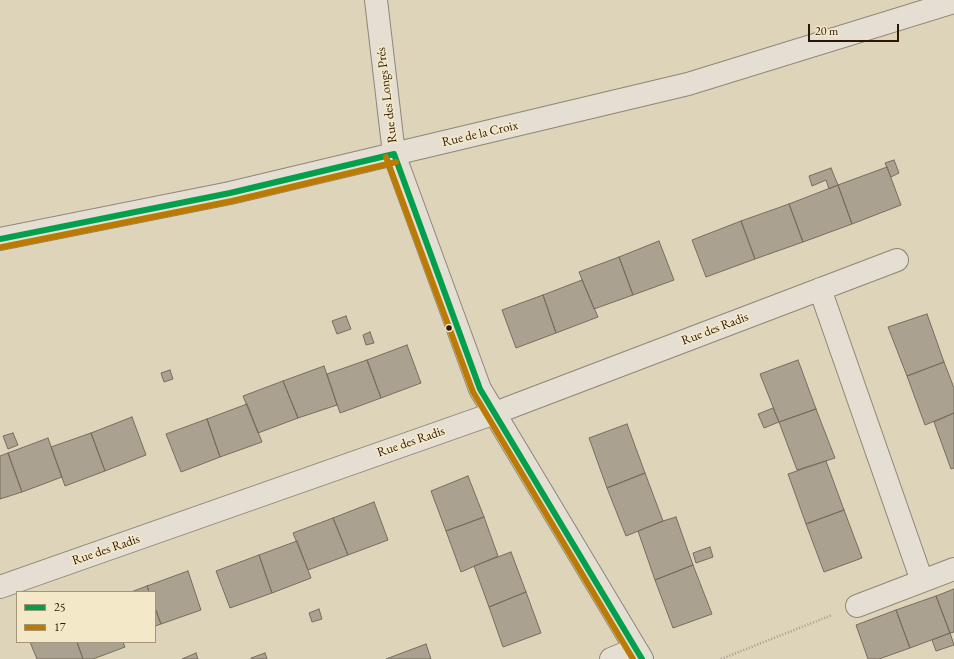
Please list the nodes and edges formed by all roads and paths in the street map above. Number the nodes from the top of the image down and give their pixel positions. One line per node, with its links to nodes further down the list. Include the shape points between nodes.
1 (376, 0): 3 (street, Rue des Longs Prés)
2 (954, 2): 3 (street, Rue de la Croix, via 688,84)
3 (394, 154): 4 (street, Rue de la Croix, via 230,193); 7 (street, Rue des Longs Prés, via 480,389)
4 (0, 239)
5 (896, 260): 6 (street, Rue des Radis)
6 (820, 289): 7 (street, Rue des Radis); 9 (street)
7 (495, 413): 10 (street, Rue des Radis); 12 (street, Rue des Longs Prés)
8 (954, 569): 9 (street)
9 (922, 581): 11 (street)
10 (0, 587)
11 (857, 606): 14 (path)
12 (638, 654): 13 (street)
13 (611, 659)
14 (721, 659)

